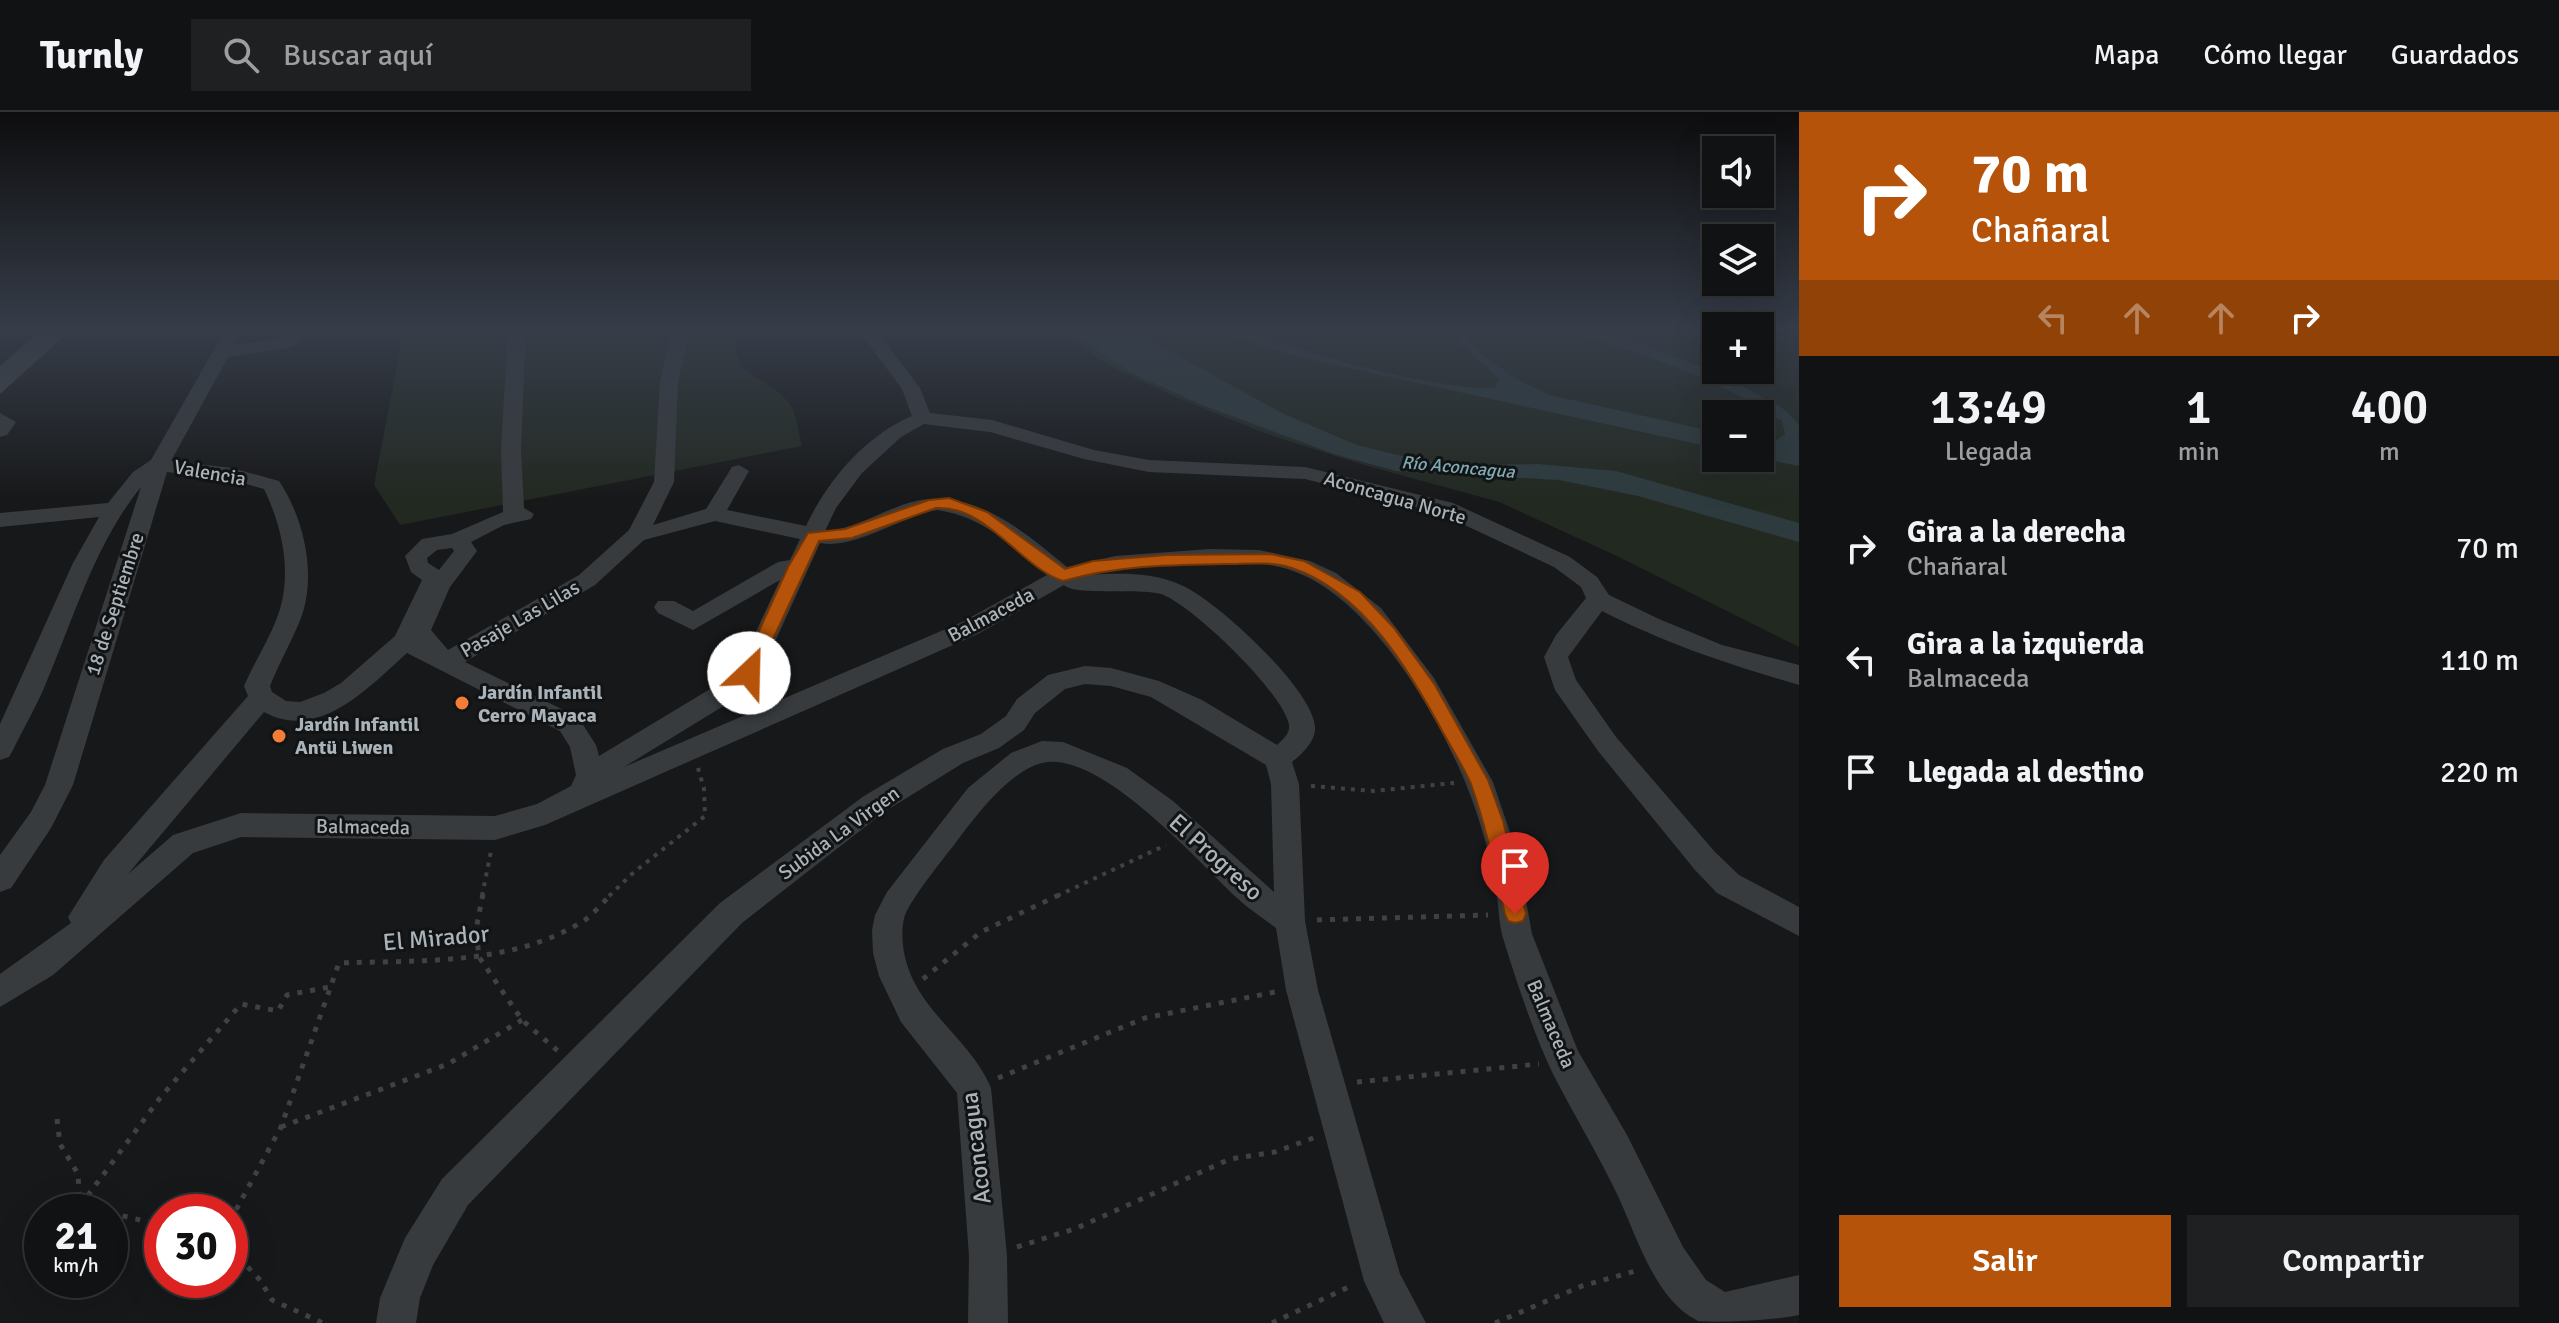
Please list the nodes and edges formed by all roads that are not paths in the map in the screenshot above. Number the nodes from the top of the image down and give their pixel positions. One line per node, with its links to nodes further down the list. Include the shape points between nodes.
1 (203, 387): 8 (street, 18 de Septiembre)
2 (514, 387): 15 (street, via 511,450 518,515)
3 (669, 387): 13 (street, via 664,482)
4 (910, 387): 5 (street)
5 (922, 418): 14 (street, via 887,441 841,484); 18 (street, Aconcagua Norte, via 992,426 1149,466 1305,473 1446,508 1562,562 1589,582)
6 (0, 419): 7 (street, via 6,422)
7 (0, 431)
8 (159, 464): 10 (street, Valencia, via 140,473); 23 (street, Valencia, via 272,485 282,502 296,573 293,606 257,686); 27 (street, 18 de Septiembre, via 59,785)
9 (739, 471): 11 (street)
10 (115, 509): 12 (street); 24 (street, Valencia, via 71,590)
11 (714, 514): 13 (street, Pasaje Las Lilas); 14 (street, Pasaje Las Lilas)
12 (0, 520)
13 (638, 534): 21 (street, Pasaje Las Lilas, via 587,580)
14 (814, 536): 16 (street); 17 (street, Pasaje Las Lilas, via 847,534 919,506 949,502 982,515)
15 (457, 540): 20 (street, via 430,544 416,556 420,570 434,578); 21 (street, via 466,551 440,584 418,631)
16 (796, 567): 19 (street, via 786,567 693,622); 26 (street, via 749,673 739,684)
17 (1053, 582): 25 (street, via 1146,583 1200,605 1296,709 1302,726); 26 (street, Balmaceda, via 970,628 693,751); 33 (street, Balmaceda, via 1115,563 1270,559 1311,569 1354,596 1388,632 1429,690 1479,780 1527,968 1565,1061 1669,1261 1692,1294 1721,1313)
18 (1598, 599): 22 (street, via 1703,647); 29 (street, via 1564,638 1556,657 1564,683 1607,744 1705,861 1728,884)
19 (666, 607)
20 (405, 641): 21 (street); 23 (street, via 347,693 316,708 285,711)
21 (445, 663): 26 (street, via 569,724 583,745)
22 (1799, 676)
23 (261, 698): 30 (street, Valencia, via 114,869)
24 (0, 750)
25 (1281, 772): 28 (street); 34 (street, Subida La Virgen, via 1193,707 1159,690 1111,677 1085,675 1057,682 990,741 953,756 874,804 731,913 455,1192 419,1252)
26 (586, 784): 30 (street, Balmaceda, via 545,813 495,828 241,825 217,831 183,844)
27 (0, 879)
28 (1290, 921): 32 (street, El Progreso, via 1149,796 1106,769 1061,751 1044,750 961,812 890,915 888,955); 36 (street, via 1326,1085 1383,1281)
29 (1799, 922)
30 (61, 950): 31 (street, Balmaceda)
31 (0, 992)
32 (902, 995): 35 (street, Aconcagua, via 974,1088)
33 (1799, 1295)
34 (396, 1323)
35 (988, 1323)
36 (1406, 1323)

